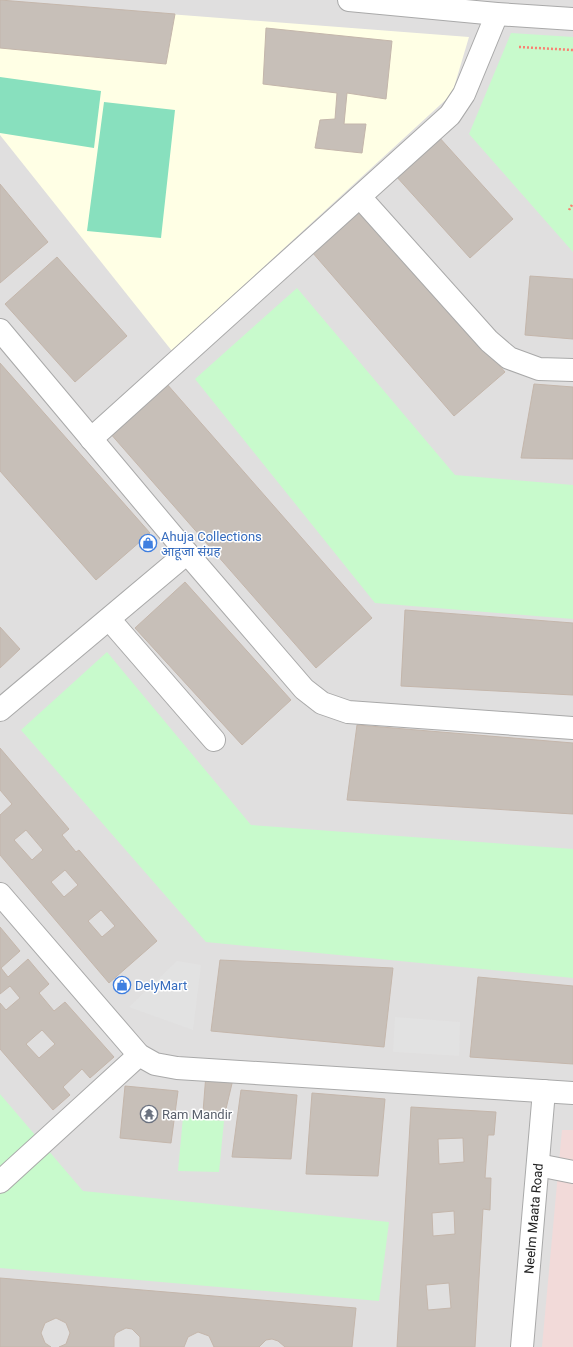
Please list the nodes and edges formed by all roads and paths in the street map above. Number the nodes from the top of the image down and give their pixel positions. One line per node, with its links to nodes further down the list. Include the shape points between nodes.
1 (349, 0): 2 (street)
2 (497, 14): 3 (street); 6 (street, via 464,94 450,115)
3 (573, 20)
4 (519, 47): 5 (path)
5 (573, 50)
6 (360, 197): 10 (street, via 489,341 509,358 539,369); 11 (street)
7 (573, 203): 8 (path)
8 (569, 210)
9 (0, 330): 11 (street)
10 (573, 370)
11 (91, 439): 12 (street)
12 (187, 553): 13 (street); 15 (street, via 304,689 322,704 348,712)
13 (109, 619): 14 (street); 16 (street)
14 (0, 710)
15 (573, 728)
16 (214, 740)
17 (0, 894): 18 (street)
18 (139, 1055): 19 (street, via 155,1064 177,1068); 23 (street)
19 (544, 1091): 20 (street); 21 (street, Neelm Maata Road)
20 (573, 1093)
21 (538, 1165): 22 (street); 24 (street, Neelm Maata Road)
22 (573, 1172)
23 (0, 1182)
24 (522, 1347)

